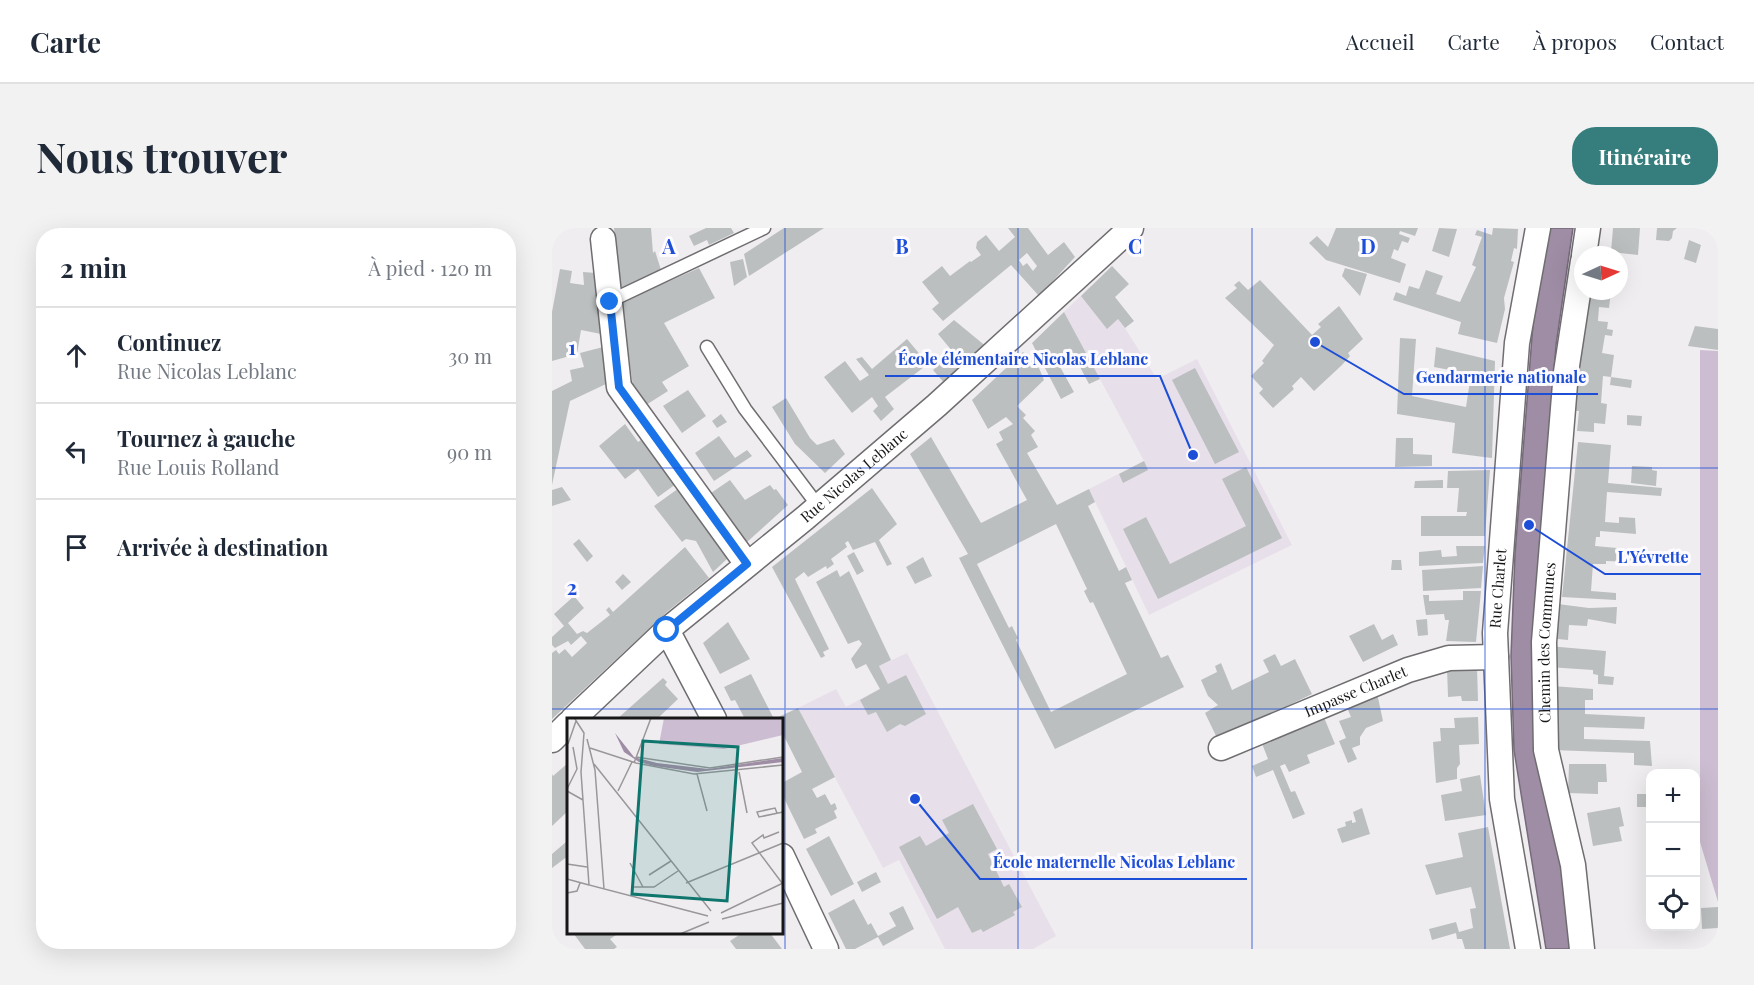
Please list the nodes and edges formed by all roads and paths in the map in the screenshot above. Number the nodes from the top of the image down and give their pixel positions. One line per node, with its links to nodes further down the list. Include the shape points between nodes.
1 (764, 228): 8 (lane)
2 (1131, 228): 10 (street, Rue Nicolas Leblanc)
3 (1538, 228): 13 (street, Rue Charlet, via 1517,343)
4 (1588, 228): 6 (street)
5 (603, 239): 8 (street)
6 (1585, 246)
7 (1577, 300): 22 (street, Chemin des Communes, via 1566,372 1544,642 1546,750 1573,865)
8 (610, 302): 11 (street, via 619,387)
9 (707, 347): 10 (lane, via 745,409)
10 (819, 507): 11 (street, Rue Nicolas Leblanc)
11 (747, 564): 12 (street, Rue Nicolas Leblanc)
12 (667, 630): 14 (street, Rue Nicolas Leblanc); 15 (street)
13 (1496, 657): 18 (street, Impasse Charlet, via 1449,658 1408,670); 21 (street, Rue Charlet, via 1502,799)
14 (575, 718)
15 (713, 718)
16 (567, 725): 17 (street)
17 (552, 740)
18 (1221, 748)
19 (783, 858): 20 (street)
20 (826, 949)
21 (1528, 949)
22 (1582, 949)

